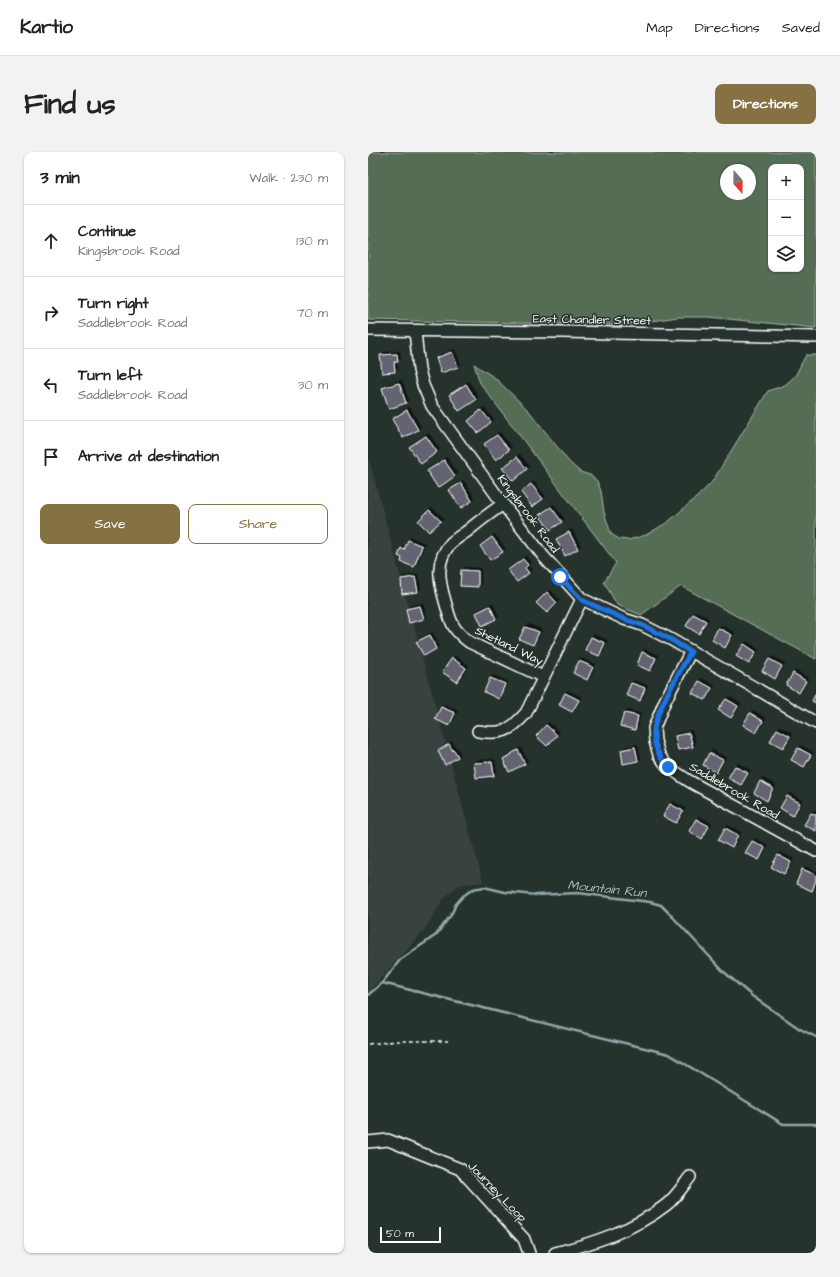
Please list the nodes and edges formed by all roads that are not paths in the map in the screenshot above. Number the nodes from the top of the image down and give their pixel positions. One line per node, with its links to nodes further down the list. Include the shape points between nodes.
1 (368, 330): 2 (street, East Chandler Street)
2 (415, 331): 3 (street, East Chandler Street); 4 (street, Kingsbrook Road, via 419,370 432,406)
3 (816, 338)
4 (503, 504): 5 (street, Kingsbrook Road, via 544,557); 7 (street, Shetland Way, via 444,552 439,571 440,582 453,627 461,636)
5 (582, 600): 6 (street, Kingsbrook Road, via 642,625); 7 (street)
6 (691, 652): 8 (street, Kingsbrook Road); 10 (street, Saddlebrook Road, via 654,728 659,755 668,767 689,781)
7 (543, 677): 9 (street, via 534,700 518,722 506,730 493,734)
8 (816, 723)
9 (478, 731)
10 (816, 851)
11 (368, 1142): 13 (street, Journey Loop, via 388,1140 460,1169 524,1239)
12 (690, 1177): 14 (street, via 667,1204 630,1228)
13 (529, 1253)
14 (555, 1253)

